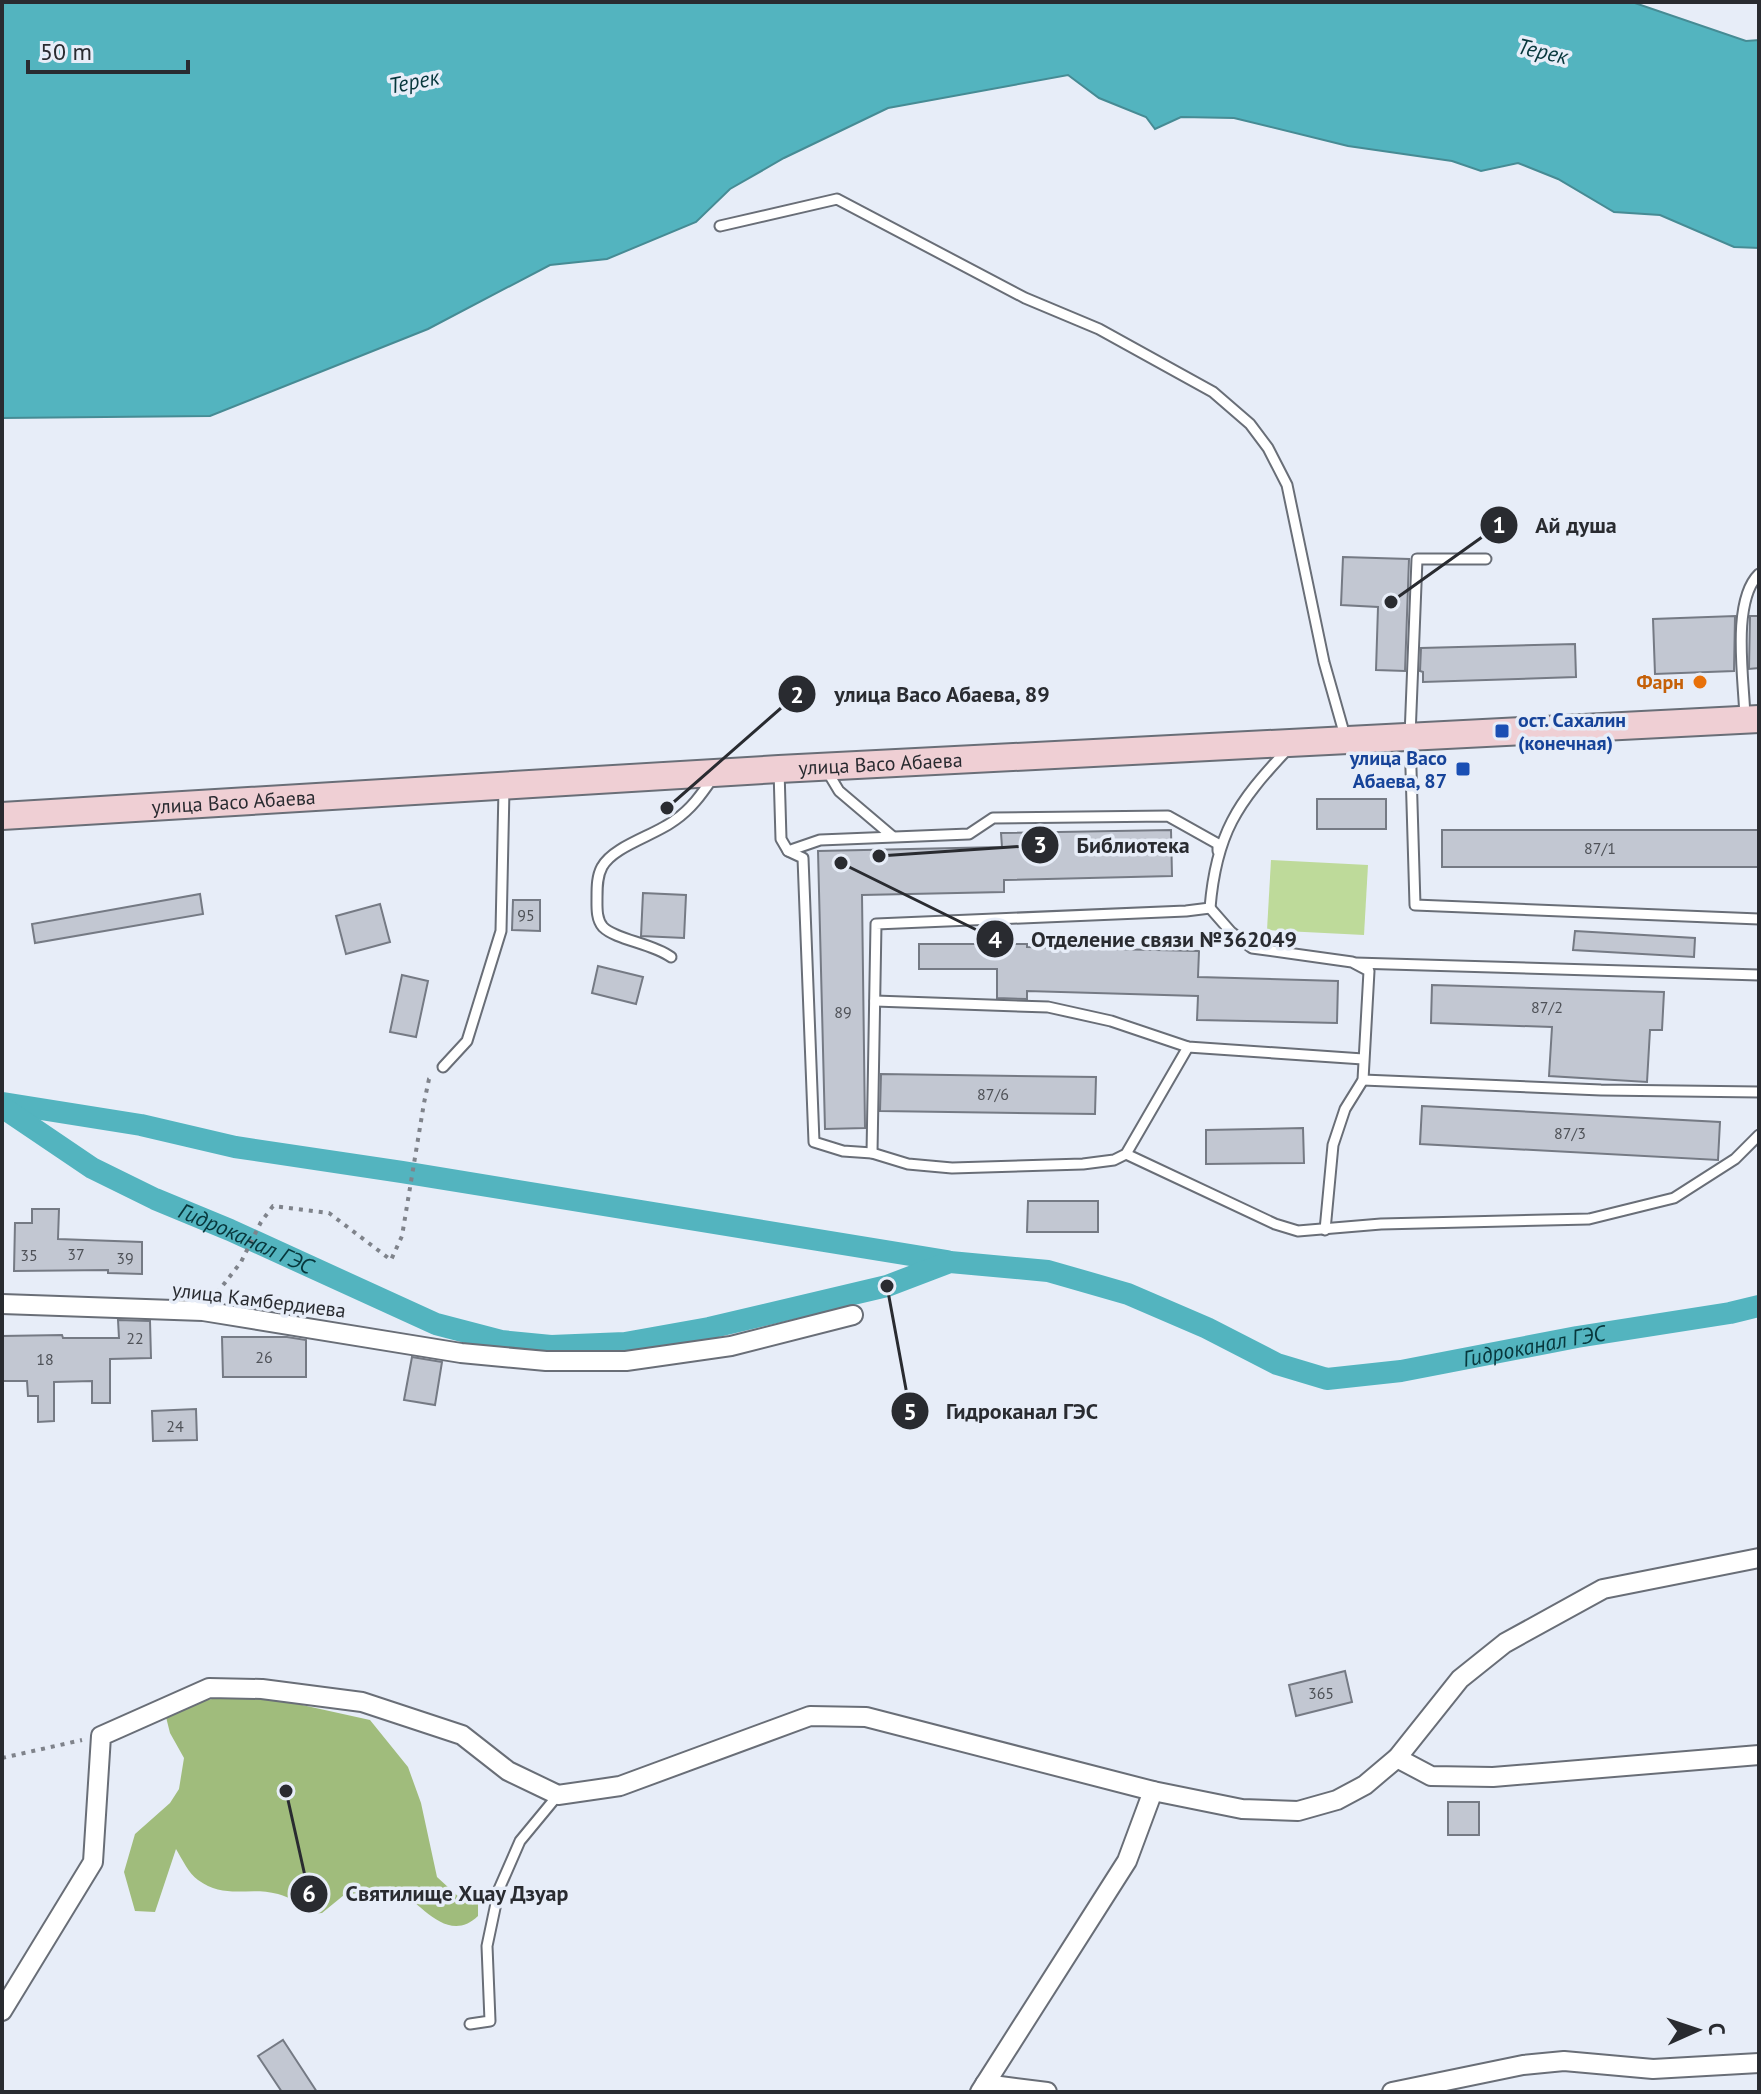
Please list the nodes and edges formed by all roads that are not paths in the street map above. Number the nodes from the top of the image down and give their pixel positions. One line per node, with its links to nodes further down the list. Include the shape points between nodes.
1 (720, 226): 6 (lane, via 837,199 1213,392 1250,424 1287,485 1324,662)
2 (1486, 559): 5 (lane, via 1417,559)
3 (1759, 574): 4 (lane, via 1745,599 1741,633)
4 (1752, 719): 5 (street, улица Васо Абаева)
5 (1410, 736): 6 (street, улица Васо Абаева); 17 (lane, via 1415,905)
6 (1346, 739): 7 (street, улица Васо Абаева)
7 (1294, 742): 8 (street, улица Васо Абаева); 15 (lane, via 1252,787)
8 (825, 768): 9 (street, улица Васо Абаева); 13 (lane, via 839,791)
9 (779, 769): 10 (street, улица Васо Абаева); 14 (lane, via 781,839)
10 (717, 773): 11 (street, улица Васо Абаева); 18 (lane, via 691,808 602,865 597,882 600,924)
11 (503, 787): 12 (street, улица Васо Абаева); 24 (lane, via 501,931 467,1041)
12 (2, 816)
13 (892, 837): 14 (lane, via 820,840); 15 (lane, via 969,834 993,818 1168,816 1218,844)
14 (788, 851): 28 (lane, via 803,858 814,1142)
15 (1218, 851): 16 (lane)
16 (1210, 908): 19 (lane, via 1252,948); 21 (lane, via 876,924)
17 (1759, 919)
18 (671, 957)
19 (1352, 962): 20 (lane); 23 (lane, via 1369,971)
20 (1759, 975)
21 (875, 1001): 22 (lane, via 1048,1007); 28 (lane)
22 (1188, 1047): 23 (lane); 29 (lane)
23 (1363, 1059): 25 (lane)
24 (443, 1067)
25 (1363, 1080): 26 (lane); 30 (lane, via 1345,1109 1333,1145)
26 (1759, 1092)
27 (1759, 1135): 30 (lane, via 1698,1184 1674,1198 1629,1211 1589,1219)
28 (872, 1153): 29 (lane, via 908,1164 952,1168 1083,1164)
29 (1126, 1154): 30 (lane, via 1275,1224 1298,1231)
30 (1325, 1230)
31 (2, 1304): 32 (street, улица Камбердиева, via 203,1311 461,1353 546,1361 626,1361 731,1346)
32 (853, 1315)
33 (1759, 1558): 35 (street, via 1603,1589 1505,1643 1460,1679)
34 (1759, 1755): 35 (street, via 1493,1777 1431,1776)
35 (1397, 1758): 36 (street, via 1337,1800 1298,1811 1242,1809)
36 (1153, 1791): 37 (street, via 866,1717 810,1716 620,1786); 41 (street, via 1127,1861)
37 (558, 1795): 38 (street, via 508,1771 462,1735 362,1702 209,1688 101,1736 93,1862); 39 (lane, via 520,1841 499,1889 487,1946 490,2021)
38 (2, 2011)
39 (470, 2024)
40 (1759, 2063): 43 (street, via 1653,2069 1564,2061)
41 (983, 2088): 42 (street)
42 (1047, 2092)
43 (1392, 2092)

